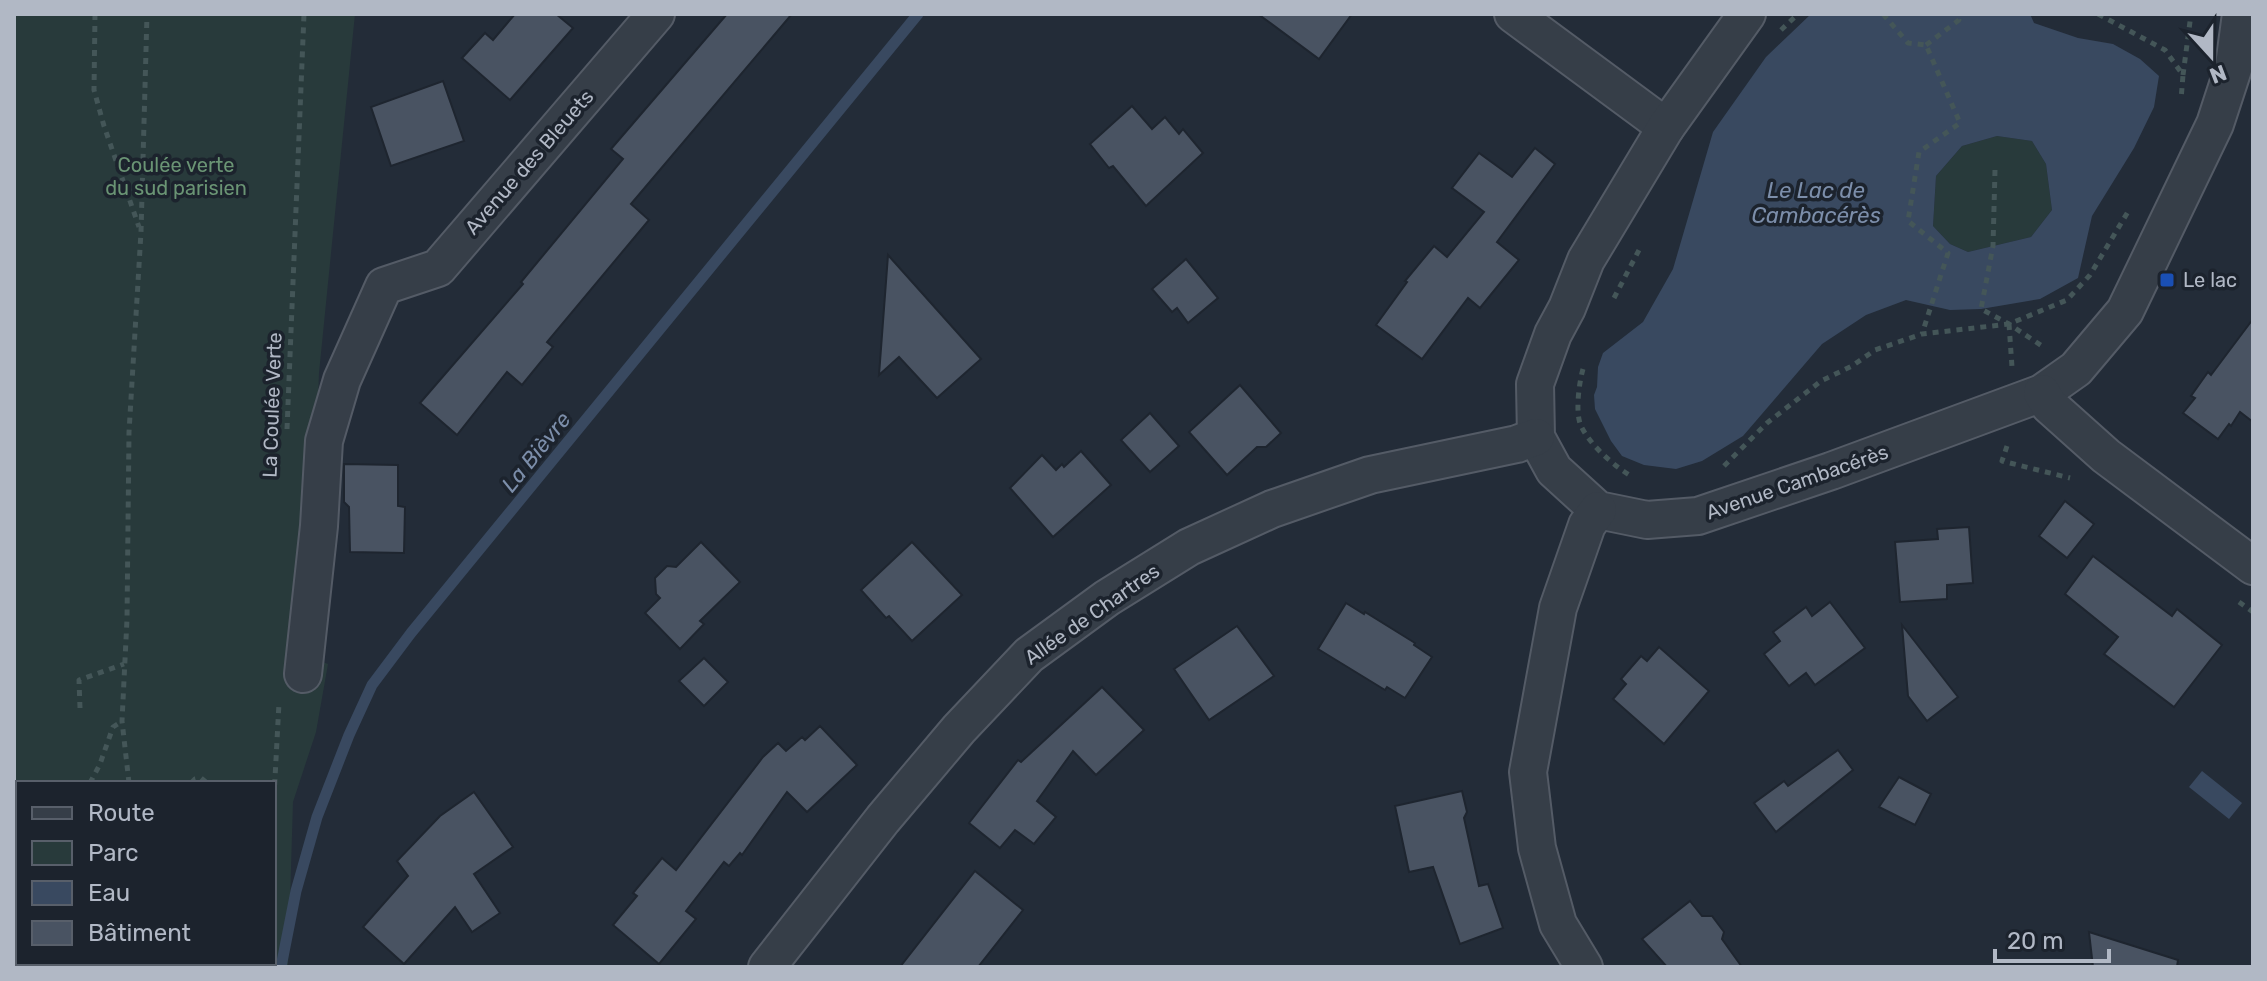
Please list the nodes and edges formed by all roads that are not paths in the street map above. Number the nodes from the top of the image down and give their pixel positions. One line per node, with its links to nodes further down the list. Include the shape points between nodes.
1 (656, 14): 10 (street, Avenue des Bleuets, via 438,268 384,286 342,380 324,441 319,526)
2 (1513, 14): 5 (street)
3 (1747, 14): 5 (street)
4 (2241, 14): 6 (street, Avenue Cambacérès, via 2234,66 2215,124 2125,311 2076,369)
5 (1666, 127): 7 (street, via 1586,260 1553,334 1535,384)
6 (2042, 393): 8 (street, Avenue Cambacérès, via 1698,516 1647,520); 9 (street, via 2106,456)
7 (1536, 437): 8 (street, via 1554,470); 11 (street, Allée de Chartres, via 1370,475 1272,509 1189,547 1107,598 1029,655 959,729)
8 (1598, 510): 12 (street, via 1587,525 1558,608 1528,772 1537,848 1558,924)
9 (2253, 566)
10 (291, 686)
11 (767, 967)
12 (1584, 967)

